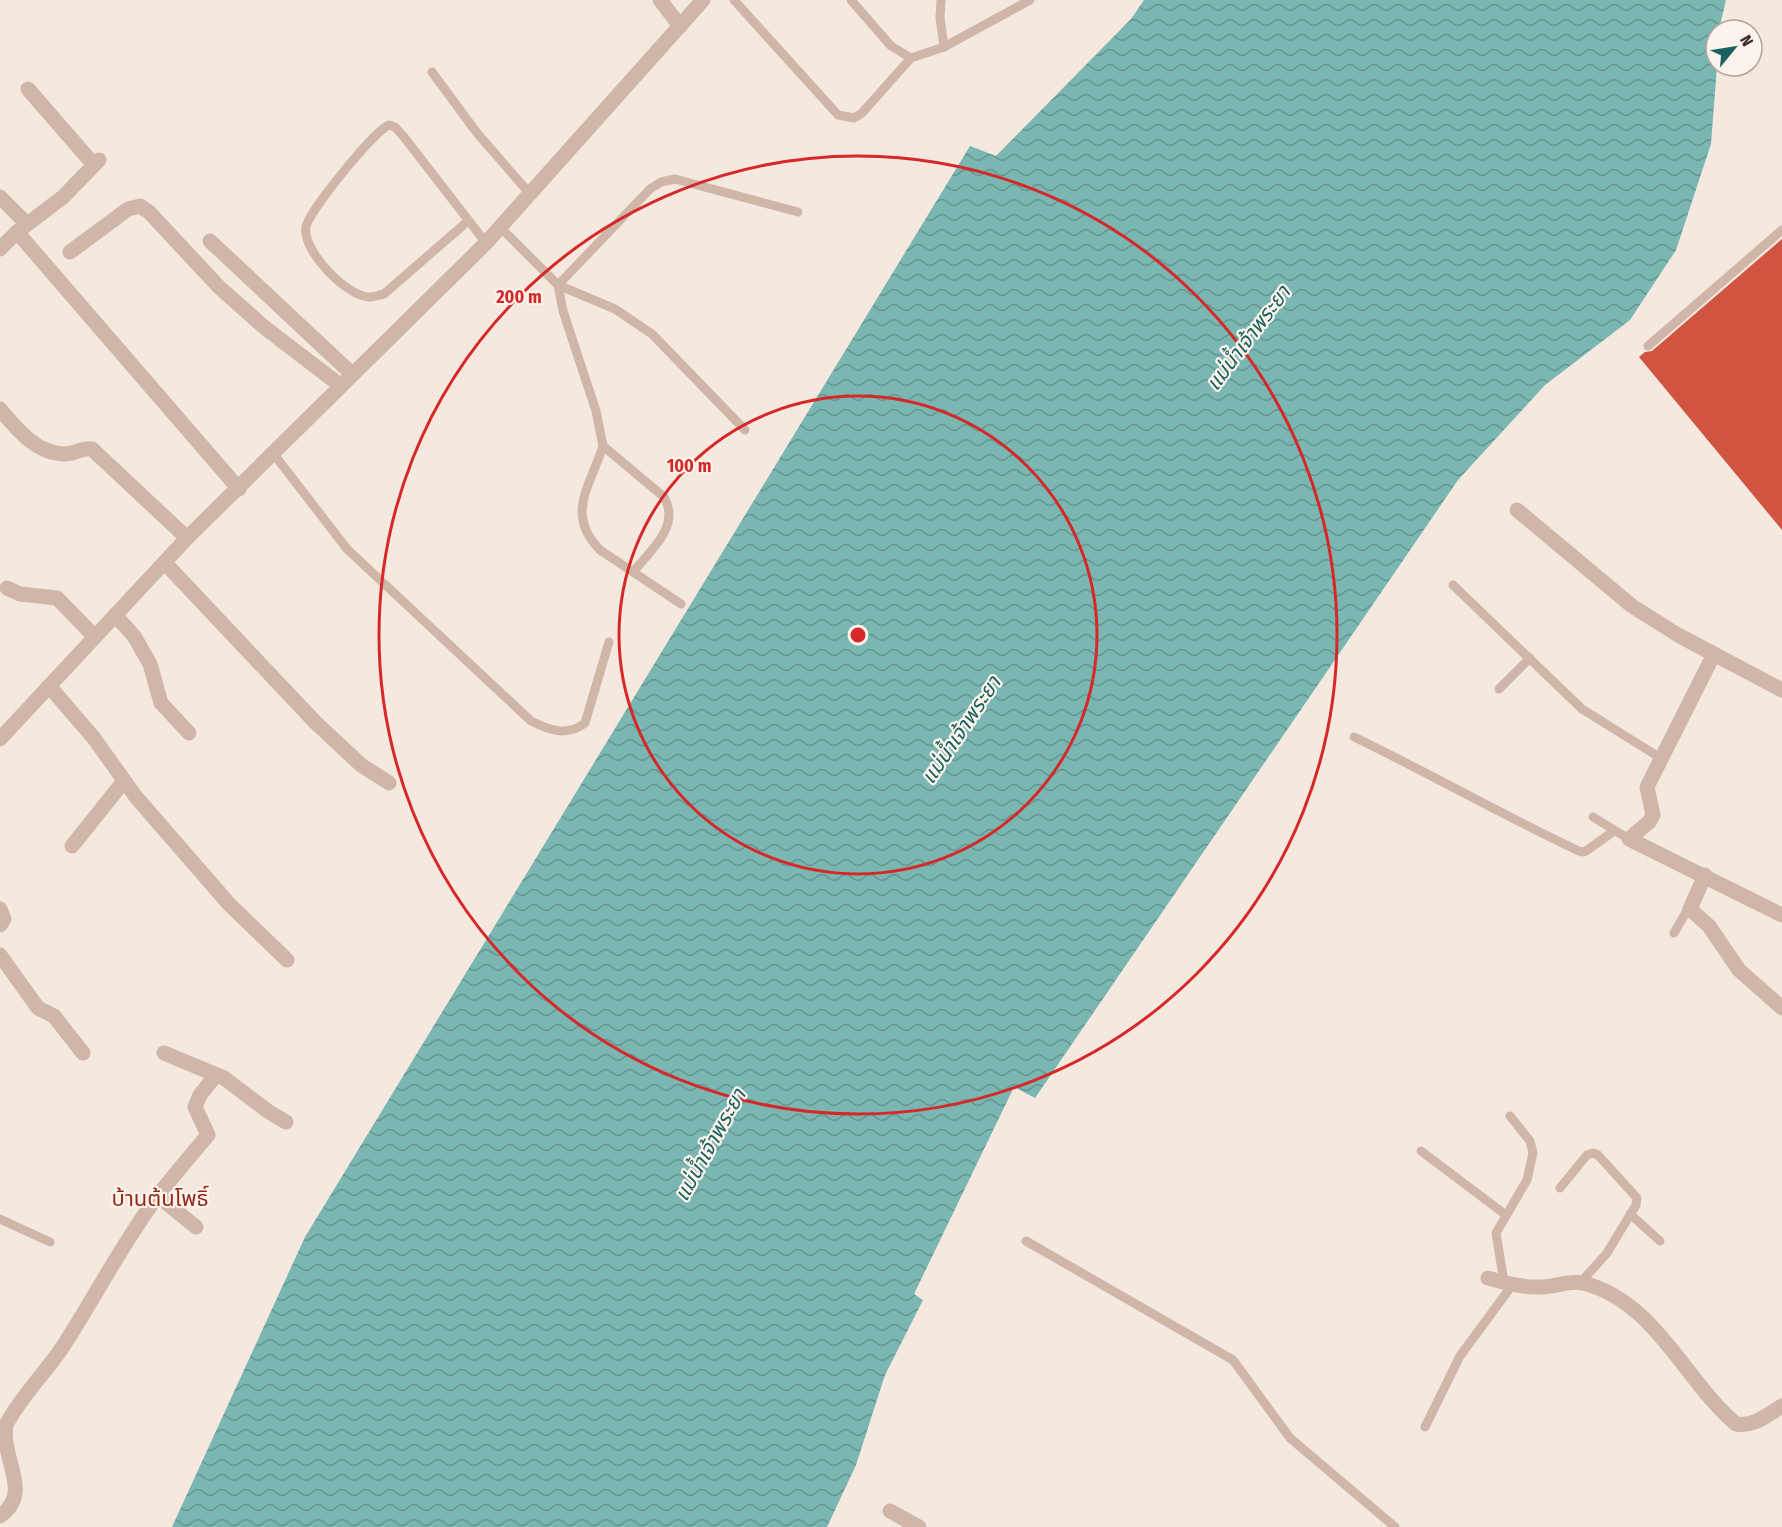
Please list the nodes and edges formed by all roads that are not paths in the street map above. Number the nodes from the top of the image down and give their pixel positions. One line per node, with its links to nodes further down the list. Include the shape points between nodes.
1 (660, 0): 7 (street)
2 (703, 0): 7 (street)
3 (734, 0): 9 (lane, via 838,115 846,118 862,113)
4 (850, 0): 9 (lane, via 891,46)
5 (940, 0): 8 (lane)
6 (1030, 0): 8 (lane)
7 (680, 27): 12 (street)
8 (944, 47): 9 (lane)
9 (911, 58)
10 (432, 72): 12 (lane, via 477,133)
11 (28, 89): 17 (street, via 96,163 63,196)
12 (530, 194): 16 (street)
13 (0, 197): 17 (street)
14 (798, 212): 23 (lane, via 694,183 675,179 661,182)
15 (468, 221): 15 (lane, via 384,294 369,297 339,281 309,248 305,236 314,209 369,141 389,124 400,132); 20 (lane)
16 (500, 227): 20 (street); 23 (lane)
17 (22, 228): 21 (street); 30 (street)
18 (1782, 230): 24 (lane)
19 (210, 241): 25 (street)
20 (486, 243): 25 (street)
21 (0, 249)
22 (69, 252): 25 (street, via 128,209 140,206 264,327)
23 (558, 285): 27 (lane, via 615,309 652,334); 28 (lane)
24 (1648, 346)
25 (347, 380): 29 (street)
26 (0, 408): 32 (street, via 24,437 43,448 65,454 84,447 92,449)
27 (745, 430)
28 (603, 446): 34 (lane, via 585,493 582,525 600,550); 34 (lane, via 664,497 669,506 667,529)
29 (273, 453): 30 (street); 40 (lane, via 347,549 531,721 549,730 565,731 585,723)
30 (239, 489): 32 (street)
31 (1517, 510): 41 (street, via 1632,606)
32 (188, 538): 33 (street)
33 (165, 563): 38 (street); 51 (street, via 315,722 361,765)
34 (633, 572): 37 (lane)
35 (1453, 585): 42 (lane)
36 (7, 588): 39 (street, via 20,594 57,598)
37 (681, 604)
38 (115, 615): 39 (street); 46 (street, via 134,636 150,664 161,703)
39 (95, 637): 43 (street)
40 (609, 642)
41 (1714, 654): 45 (street); 49 (street, via 1684,717)
42 (1530, 658): 44 (lane); 49 (lane, via 1582,709)
43 (49, 686): 48 (street); 50 (street)
44 (1499, 689)
45 (1782, 690)
46 (189, 733)
47 (1354, 737): 53 (lane, via 1581,852)
48 (0, 739)
49 (1659, 757): 54 (street, via 1647,787 1653,815)
50 (124, 781): 55 (street); 63 (street, via 228,904)
51 (389, 783)
52 (1593, 817): 53 (lane)
53 (1614, 831): 54 (lane)
54 (1629, 839): 56 (street)
55 (72, 846)
56 (1705, 875): 57 (street); 59 (street)
57 (1689, 907): 61 (lane); 64 (street, via 1709,926 1739,970)
58 (0, 909): 60 (street, via 4,919)
59 (1782, 915)
60 (0, 925)
61 (1674, 933)
62 (0, 955): 65 (street, via 38,1008 54,1016)
63 (287, 960)
64 (1782, 1008)
65 (83, 1053)
66 (164, 1053): 67 (street)
67 (216, 1075): 69 (street); 72 (street, via 195,1107 208,1135)
68 (1510, 1116): 74 (lane, via 1530,1141 1533,1153 1527,1180)
69 (286, 1122)
70 (1421, 1151): 74 (lane)
71 (1560, 1188): 73 (lane, via 1593,1153 1634,1193 1636,1204)
72 (158, 1196): 76 (street); 86 (street, via 61,1349 6,1425 2,1455 15,1498)
73 (1630, 1214): 78 (lane); 81 (lane, via 1606,1253)
74 (1506, 1215): 82 (lane, via 1496,1233)
75 (0, 1218): 79 (lane)
76 (196, 1227)
77 (1026, 1241): 88 (lane, via 1233,1360 1290,1438)
78 (1660, 1241)
79 (50, 1242)
80 (1488, 1278): 82 (street)
81 (1580, 1282): 82 (street, via 1544,1287); 83 (street, via 1633,1309 1736,1424 1754,1423)
82 (1508, 1283): 84 (lane, via 1464,1349)
83 (1782, 1406)
84 (1425, 1427)
85 (890, 1511): 87 (street)
86 (0, 1516)
87 (919, 1527)
88 (1395, 1527)

